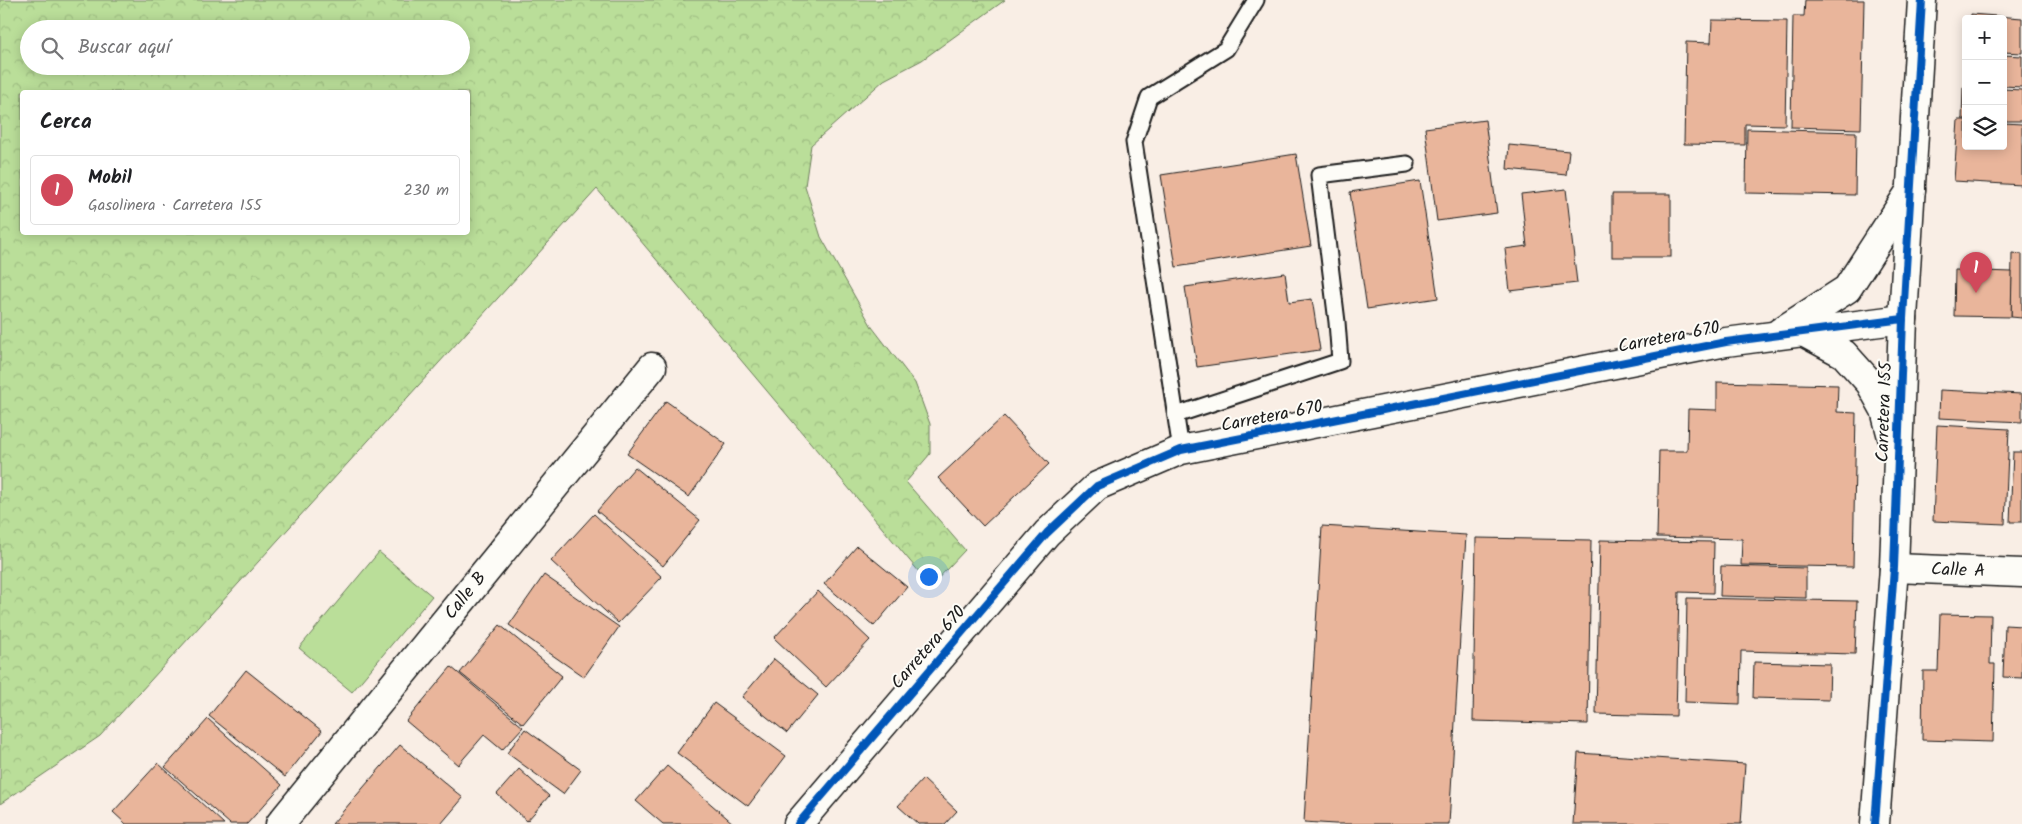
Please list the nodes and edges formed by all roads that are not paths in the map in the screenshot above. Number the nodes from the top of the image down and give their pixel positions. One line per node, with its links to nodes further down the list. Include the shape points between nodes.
1 (1256, 0): 9 (lane, via 1226,49 1149,97 1134,142)
2 (1922, 0): 4 (street, Carretera 155)
3 (1407, 164): 9 (lane, via 1319,175 1340,361)
4 (1911, 189): 5 (street, Carretera 155); 7 (street, via 1848,289)
5 (1903, 319): 6 (street, Carretera 670); 11 (street, Carretera 155)
6 (1803, 332): 7 (street, Carretera 670); 11 (street, via 1844,354 1870,383 1885,410)
7 (1773, 336): 10 (street, Carretera 670, via 1726,342)
8 (652, 367): 14 (street, Calle B)
9 (1176, 416): 10 (lane)
10 (1181, 450): 15 (street, Carretera 670, via 1097,486 1047,534)
11 (1898, 458): 12 (street, Carretera 155)
12 (1894, 568): 13 (street, Calle A); 16 (street, Carretera 155)
13 (2022, 573)
14 (280, 824)
15 (798, 824)
16 (1875, 824)

